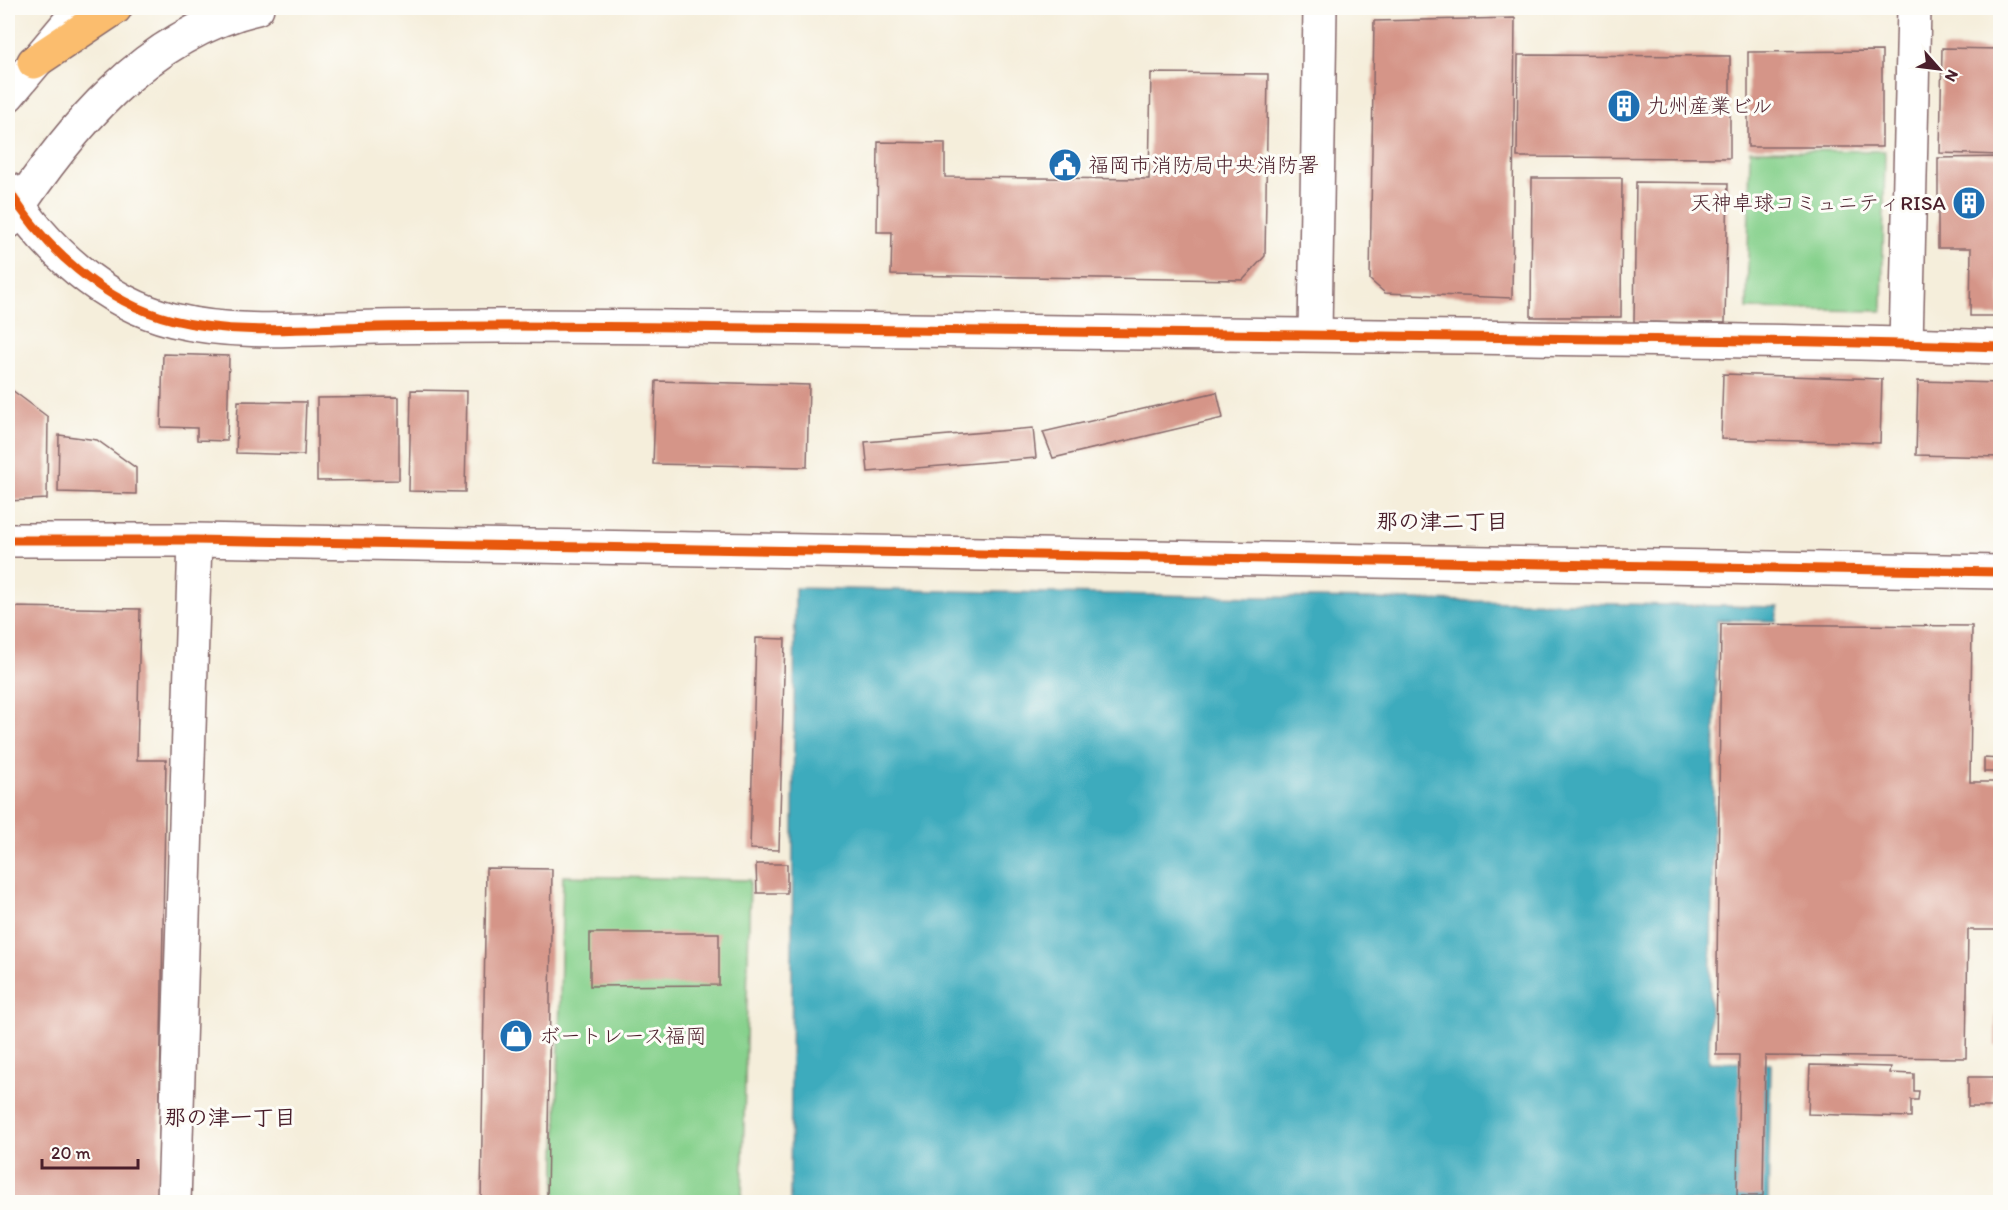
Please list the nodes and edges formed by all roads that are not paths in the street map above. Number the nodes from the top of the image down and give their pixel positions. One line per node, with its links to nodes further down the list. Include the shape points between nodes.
1 (81, 8): 6 (street)
2 (115, 8): 6 (highway)
3 (257, 8): 8 (street, via 202,28 124,78 86,116)
4 (1320, 8): 9 (street)
5 (1914, 8): 10 (street)
6 (34, 62): 7 (street)
7 (8, 95)
8 (11, 206): 9 (street, via 96,284 133,306 171,320 213,326 530,325)
9 (1315, 334): 10 (street)
10 (1906, 344): 11 (street)
11 (2001, 347)
12 (8, 540): 13 (street)
13 (195, 540): 14 (street); 15 (street)
14 (2001, 572)
15 (174, 1203)

